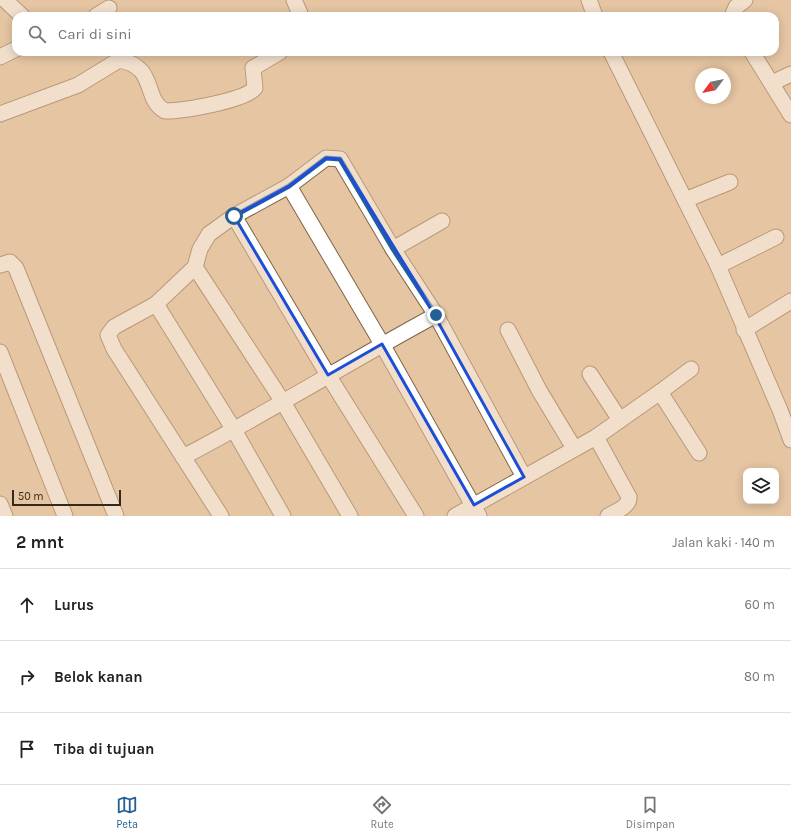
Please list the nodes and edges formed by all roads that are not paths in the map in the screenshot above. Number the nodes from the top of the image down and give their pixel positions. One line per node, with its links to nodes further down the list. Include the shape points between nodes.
1 (5, 0): 6 (street)
2 (294, 0): 8 (street)
3 (589, 0): 9 (street)
4 (745, 0): 10 (street)
5 (109, 8): 7 (street)
6 (18, 12)
7 (102, 12)
8 (299, 12)
9 (594, 12)
10 (734, 12)
11 (12, 51): 16 (street)
12 (117, 56): 13 (street, via 140,70 160,108 172,111 232,100 252,92 255,85 252,68); 19 (street, via 78,85)
13 (273, 56)
14 (613, 56): 23 (street)
15 (755, 56): 18 (street)
16 (0, 57)
17 (791, 74): 18 (street)
18 (772, 83): 20 (street)
19 (0, 114)
20 (791, 115)
21 (730, 182): 23 (street)
22 (289, 186): 24 (street); 27 (street, via 326,158 340,159); 36 (street)
23 (684, 200): 29 (street)
24 (234, 216): 30 (street, via 210,234 200,249); 40 (street)
25 (442, 220): 27 (street)
26 (776, 238): 29 (street)
27 (393, 249): 33 (street)
28 (0, 265): 56 (street, via 10,262 16,268)
29 (718, 266): 35 (street)
30 (195, 267): 32 (street); 42 (street)
31 (791, 301): 35 (street)
32 (156, 304): 45 (street); 50 (street, via 114,327 108,335 114,349)
33 (436, 315): 36 (street); 51 (street)
34 (508, 330): 48 (street, via 539,390)
35 (744, 330): 43 (street)
36 (382, 344): 40 (street); 53 (street)
37 (0, 352): 55 (street)
38 (691, 369): 41 (street)
39 (590, 374): 44 (street)
40 (328, 375): 42 (street); 60 (street)
41 (660, 392): 44 (street); 49 (street)
42 (283, 402): 45 (street); 59 (street)
43 (786, 407): 47 (street)
44 (620, 420): 46 (street)
45 (234, 430): 50 (street); 58 (street)
46 (596, 437): 48 (street); 62 (street, via 629,497 624,506)
47 (791, 440)
48 (574, 448): 51 (street)
49 (699, 453)
50 (183, 457): 57 (street)
51 (524, 477): 53 (street)
52 (0, 504): 54 (street)
53 (476, 511): 61 (street)
54 (5, 516)
55 (65, 516)
56 (116, 516)
57 (221, 516)
58 (283, 516)
59 (350, 516)
60 (416, 516)
61 (455, 516)
62 (608, 516)

